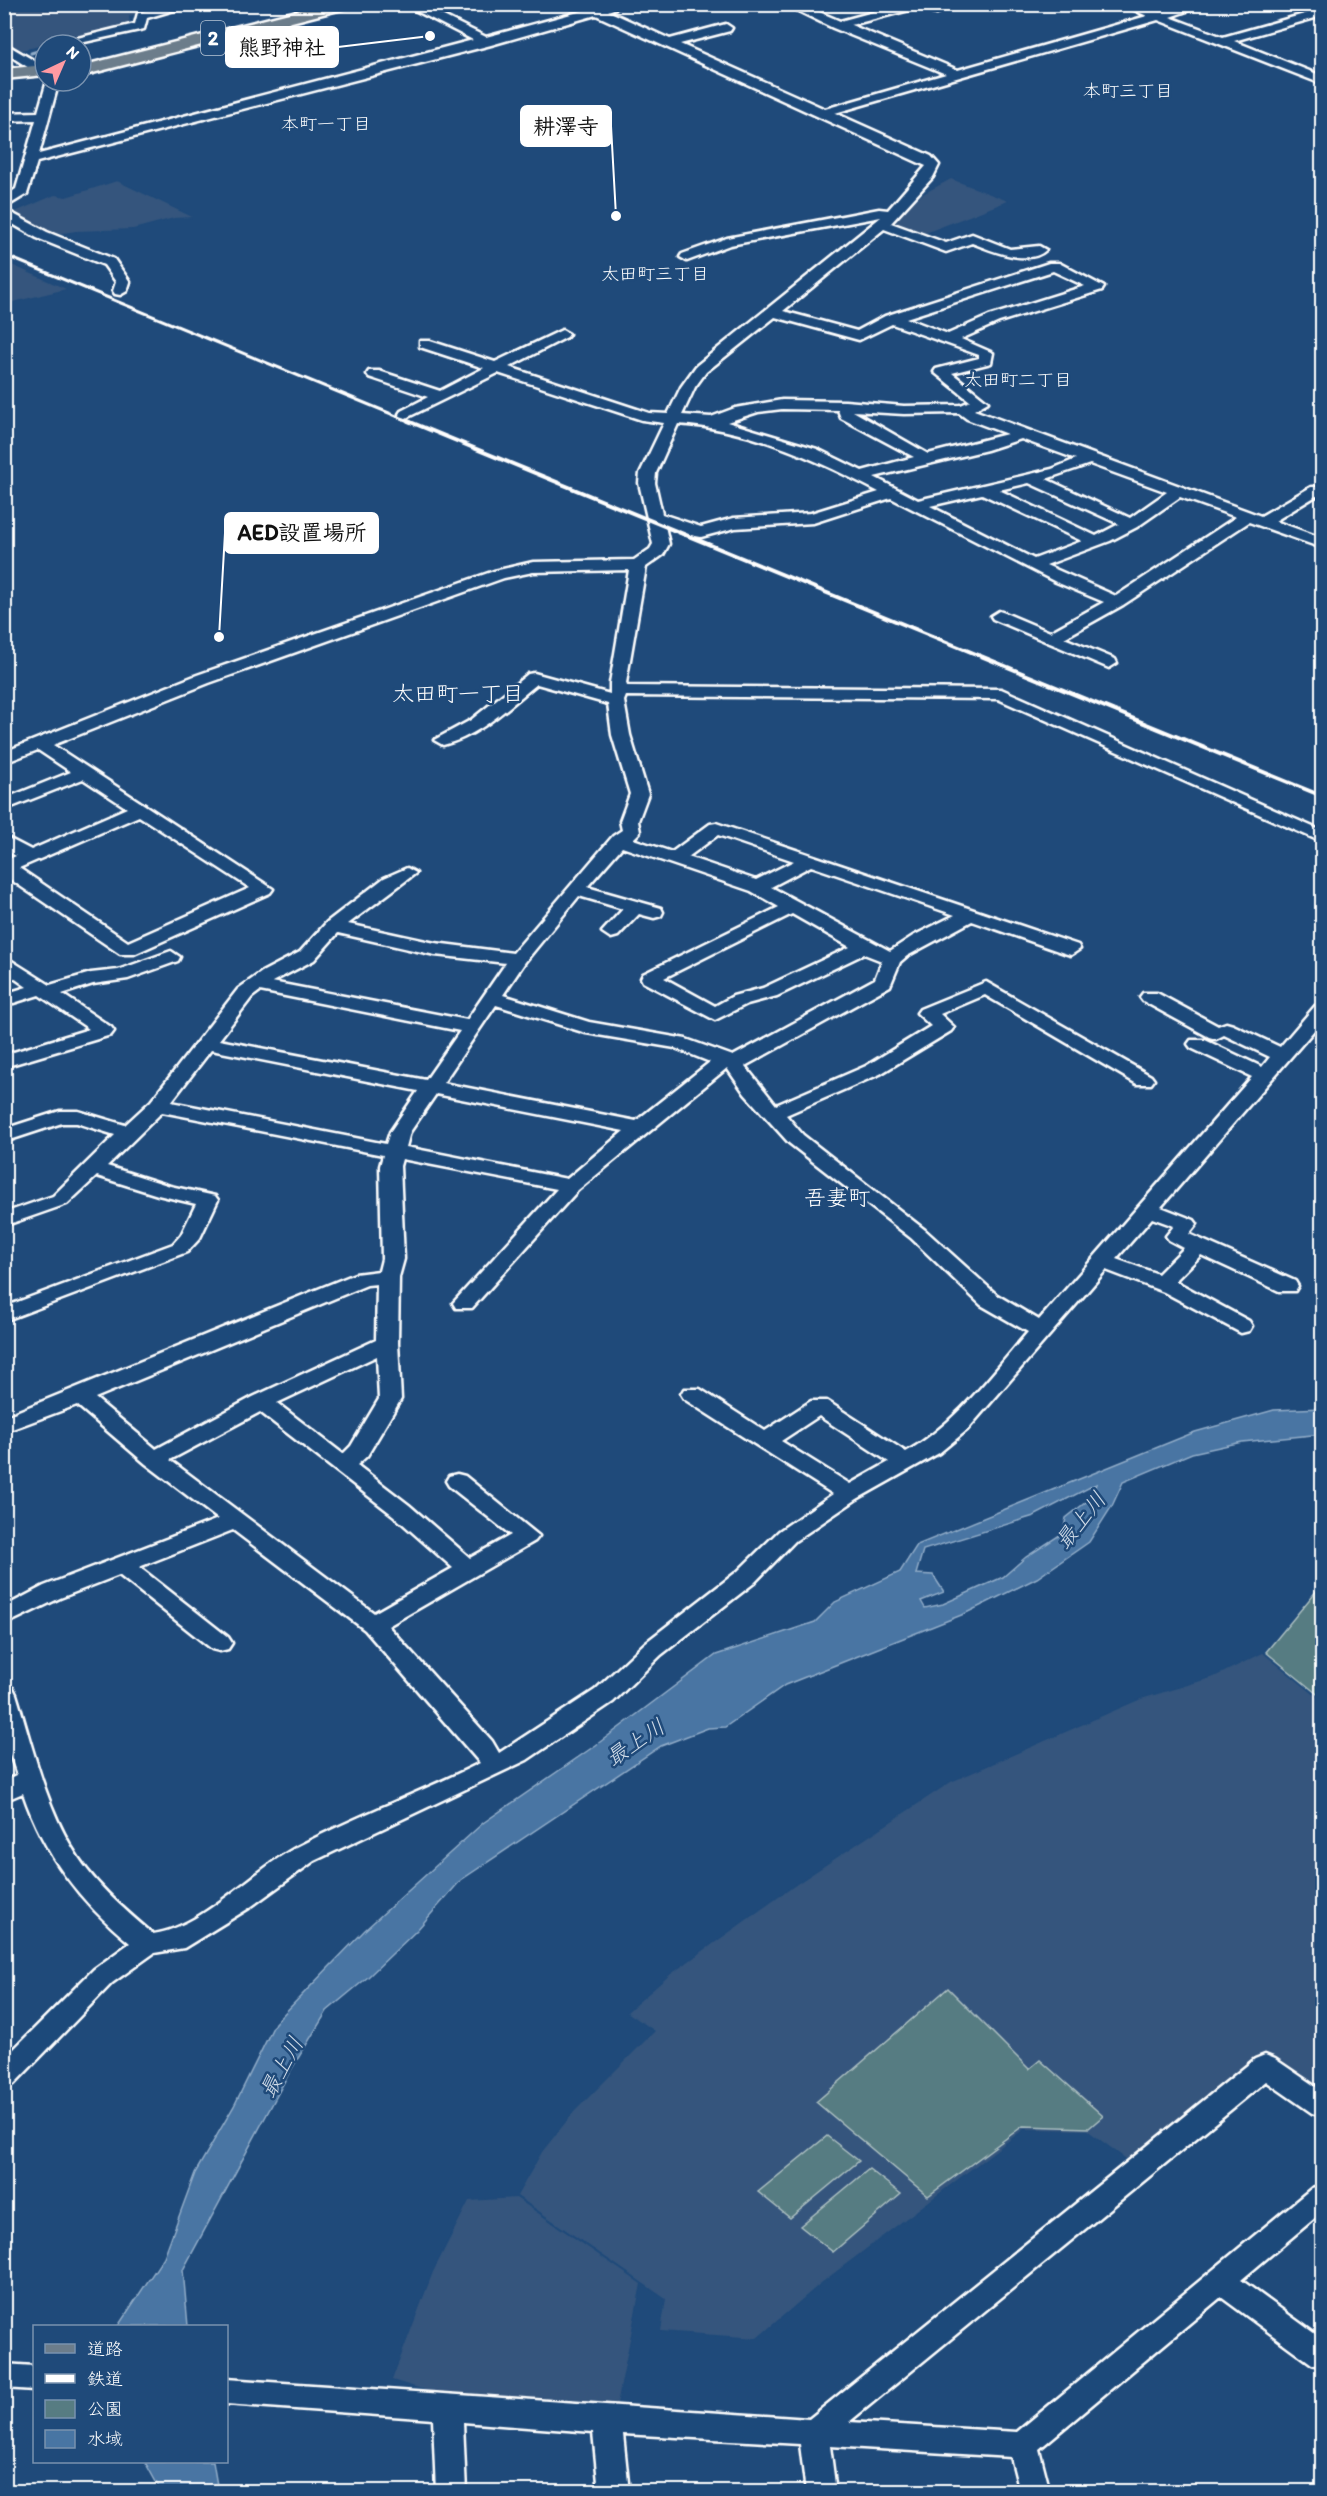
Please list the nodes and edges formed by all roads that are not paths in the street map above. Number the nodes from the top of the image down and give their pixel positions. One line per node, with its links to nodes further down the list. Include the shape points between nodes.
1 (188, 4): 16 (street, via 142,16 140,26)
2 (409, 4): 18 (street)
3 (582, 4): 11 (street)
4 (622, 4): 11 (street)
5 (790, 4): 14 (street)
6 (954, 4): 10 (street, via 937,9)
7 (1128, 4): 13 (street)
8 (1201, 4): 13 (street)
9 (336, 5): 24 (main road, 2)
10 (914, 5): 14 (street)
11 (597, 11): 18 (street); 19 (street)
12 (1323, 12): 17 (street)
13 (1160, 16): 17 (street); 27 (street)
14 (837, 25): 27 (street)
15 (726, 28): 19 (street)
16 (93, 37)
17 (1222, 41): 28 (street)
18 (487, 42): 33 (street)
19 (669, 43): 30 (street)
20 (4, 46): 22 (street)
21 (33, 50): 22 (street)
22 (18, 53): 23 (street)
23 (33, 64)
24 (93, 68)
25 (4, 74): 26 (main road)
26 (33, 74)
27 (957, 74): 30 (street)
28 (1323, 80)
29 (45, 93): 31 (street)
30 (823, 113): 36 (street, via 933,165)
31 (43, 116): 32 (street); 33 (street)
32 (4, 117)
33 (31, 159): 34 (street, via 22,191)
34 (4, 204)
35 (4, 213): 41 (street, via 42,235 109,262 123,282)
36 (886, 219): 37 (street); 40 (street, via 879,213 750,238); 42 (street)
37 (946, 248): 38 (street, via 972,238 1009,253); 39 (street)
38 (1039, 250)
39 (965, 256)
40 (687, 257)
41 (120, 291)
42 (772, 312): 43 (street, via 859,336); 53 (street, via 701,369)
43 (890, 319): 45 (street); 45 (street, via 1054,266 1097,287 994,319)
44 (562, 334): 47 (street)
45 (949, 339): 51 (street, via 986,353 986,360 941,372 981,402)
46 (425, 344): 47 (street)
47 (493, 368): 49 (street); 53 (street, via 646,417)
48 (374, 374): 49 (street)
49 (441, 396): 52 (street)
50 (845, 405): 51 (street); 54 (street, via 758,408 733,412); 56 (street, via 846,415)
51 (963, 409): 55 (street)
52 (406, 414)
53 (674, 419): 54 (street); 65 (street, via 648,472)
54 (713, 422): 58 (street, via 812,452)
55 (1021, 434): 56 (street, via 992,447); 57 (street)
56 (924, 458): 58 (street)
57 (1088, 459): 59 (street); 61 (street)
58 (860, 477): 62 (street)
59 (1031, 478): 60 (street); 67 (street)
60 (984, 489): 64 (street); 68 (street)
61 (1177, 492): 66 (street); 67 (street)
62 (891, 493): 64 (street); 65 (street, via 813,519 734,523 701,532)
63 (1323, 493): 66 (street, via 1316,490)
64 (914, 505): 70 (street)
65 (656, 517): 71 (street, via 661,544 652,557)
66 (1254, 520): 69 (street); 72 (street)
67 (1131, 524): 68 (street)
68 (1095, 541): 70 (street)
69 (1323, 543)
70 (1034, 564): 72 (street)
71 (638, 566): 76 (street); 78 (street, via 533,567 500,574 203,679)
72 (1117, 602): 74 (street)
73 (999, 616): 74 (street)
74 (1051, 638): 75 (street)
75 (1109, 663)
76 (618, 696): 77 (street, via 534,678 477,724); 83 (street, via 1001,694); 84 (street, via 621,735 639,794 629,821 631,832)
77 (443, 740)
78 (40, 744): 79 (street); 80 (street)
79 (4, 758)
80 (85, 772): 81 (street); 82 (street)
81 (4, 805)
82 (141, 809): 86 (street); 89 (street, via 264,889 127,950)
83 (1323, 837)
84 (620, 840): 87 (street); 92 (street)
85 (4, 841): 86 (street)
86 (30, 857): 89 (street)
87 (674, 859): 88 (street, via 716,828); 91 (street)
88 (811, 859): 91 (street); 96 (street)
89 (5, 868)
90 (407, 873): 97 (street)
91 (757, 887): 94 (street)
92 (577, 890): 93 (street); 103 (street)
93 (635, 907): 95 (street); 98 (street)
94 (793, 907): 99 (street); 99 (street, via 650,978 715,1014)
95 (654, 912)
96 (969, 915): 100 (street); 102 (street, via 910,943)
97 (334, 926): 103 (street, via 435,949); 105 (street, via 307,956)
98 (611, 932)
99 (864, 947): 102 (street)
100 (1071, 949)
101 (171, 957): 106 (street, via 121,975)
102 (892, 959): 116 (street, via 883,982)
103 (518, 960): 108 (street)
104 (4, 962): 106 (street)
105 (256, 985): 111 (street); 112 (street, via 245,993)
106 (45, 990): 109 (street); 115 (street, via 104,1031)
107 (1150, 997): 114 (street)
108 (492, 998): 111 (street); 116 (street, via 586,1027 679,1042)
109 (4, 1000)
110 (1323, 1010): 114 (street)
111 (471, 1027): 119 (street)
112 (206, 1043): 119 (street); 120 (street)
113 (1198, 1044): 117 (street)
114 (1282, 1055): 117 (street)
115 (4, 1061)
116 (730, 1062): 121 (street); 122 (street)
117 (1265, 1076): 128 (street)
118 (1144, 1080): 121 (street, via 986,988 927,1013 944,1027 873,1071)
119 (433, 1086): 122 (street); 125 (street, via 400,1132)
120 (158, 1105): 123 (street); 125 (street)
121 (774, 1113): 138 (street, via 796,1139 918,1234 989,1299)
122 (640, 1128): 127 (street)
123 (129, 1133): 124 (street, via 78,1117 60,1117); 126 (street)
124 (4, 1136)
125 (393, 1151): 127 (street); 132 (street, via 393,1259)
126 (94, 1168): 129 (street, via 60,1200); 136 (street, via 208,1200 190,1238 180,1248)
127 (571, 1186): 135 (street)
128 (1148, 1209): 130 (street, via 1187,1224 1176,1236); 131 (street)
129 (4, 1220)
130 (1198, 1246): 133 (street); 134 (street)
131 (1103, 1261): 133 (street); 138 (street)
132 (388, 1277): 139 (street); 141 (street, via 363,1279)
133 (1162, 1282): 137 (street)
134 (1287, 1286)
135 (464, 1304)
136 (4, 1315)
137 (1241, 1326)
138 (1040, 1330): 146 (street, via 959,1425)
139 (387, 1343): 142 (street); 147 (street, via 390,1399 359,1451)
140 (692, 1394): 144 (street)
141 (81, 1397): 143 (street); 145 (street)
142 (261, 1402): 145 (street); 147 (street)
143 (4, 1425)
144 (765, 1441): 146 (street, via 819,1406); 149 (street)
145 (154, 1459): 150 (street)
146 (906, 1463): 149 (street)
147 (344, 1465): 152 (street)
148 (457, 1481): 152 (street, via 527,1536)
149 (849, 1494): 158 (street, via 787,1536 746,1577 652,1648 604,1696)
150 (234, 1521): 151 (street); 154 (street)
151 (123, 1566): 153 (street, via 52,1592); 155 (street)
152 (468, 1569): 154 (street)
153 (4, 1617)
154 (373, 1624): 158 (street, via 483,1747)
155 (220, 1643)
156 (4, 1694): 157 (street)
157 (11, 1739): 159 (street)
158 (495, 1766): 161 (street, via 305,1854 175,1941)
159 (31, 1778): 160 (street); 161 (street, via 51,1834 69,1864 95,1897)
160 (4, 1792)
161 (148, 1944): 162 (street, via 103,1976)
162 (4, 2077)
163 (1323, 2105): 172 (street, via 1265,2066)
164 (1323, 2196): 165 (street)
165 (1221, 2281): 166 (street); 173 (street)
166 (1323, 2355)
167 (4, 2376): 168 (street)
168 (33, 2378)
169 (228, 2391): 170 (street)
170 (447, 2407): 171 (street); 174 (street)
171 (607, 2420): 172 (street); 175 (street)
172 (816, 2431): 173 (street); 176 (street)
173 (1023, 2445): 177 (street)
174 (451, 2492)
175 (614, 2492)
176 (821, 2492)
177 (1035, 2492)

